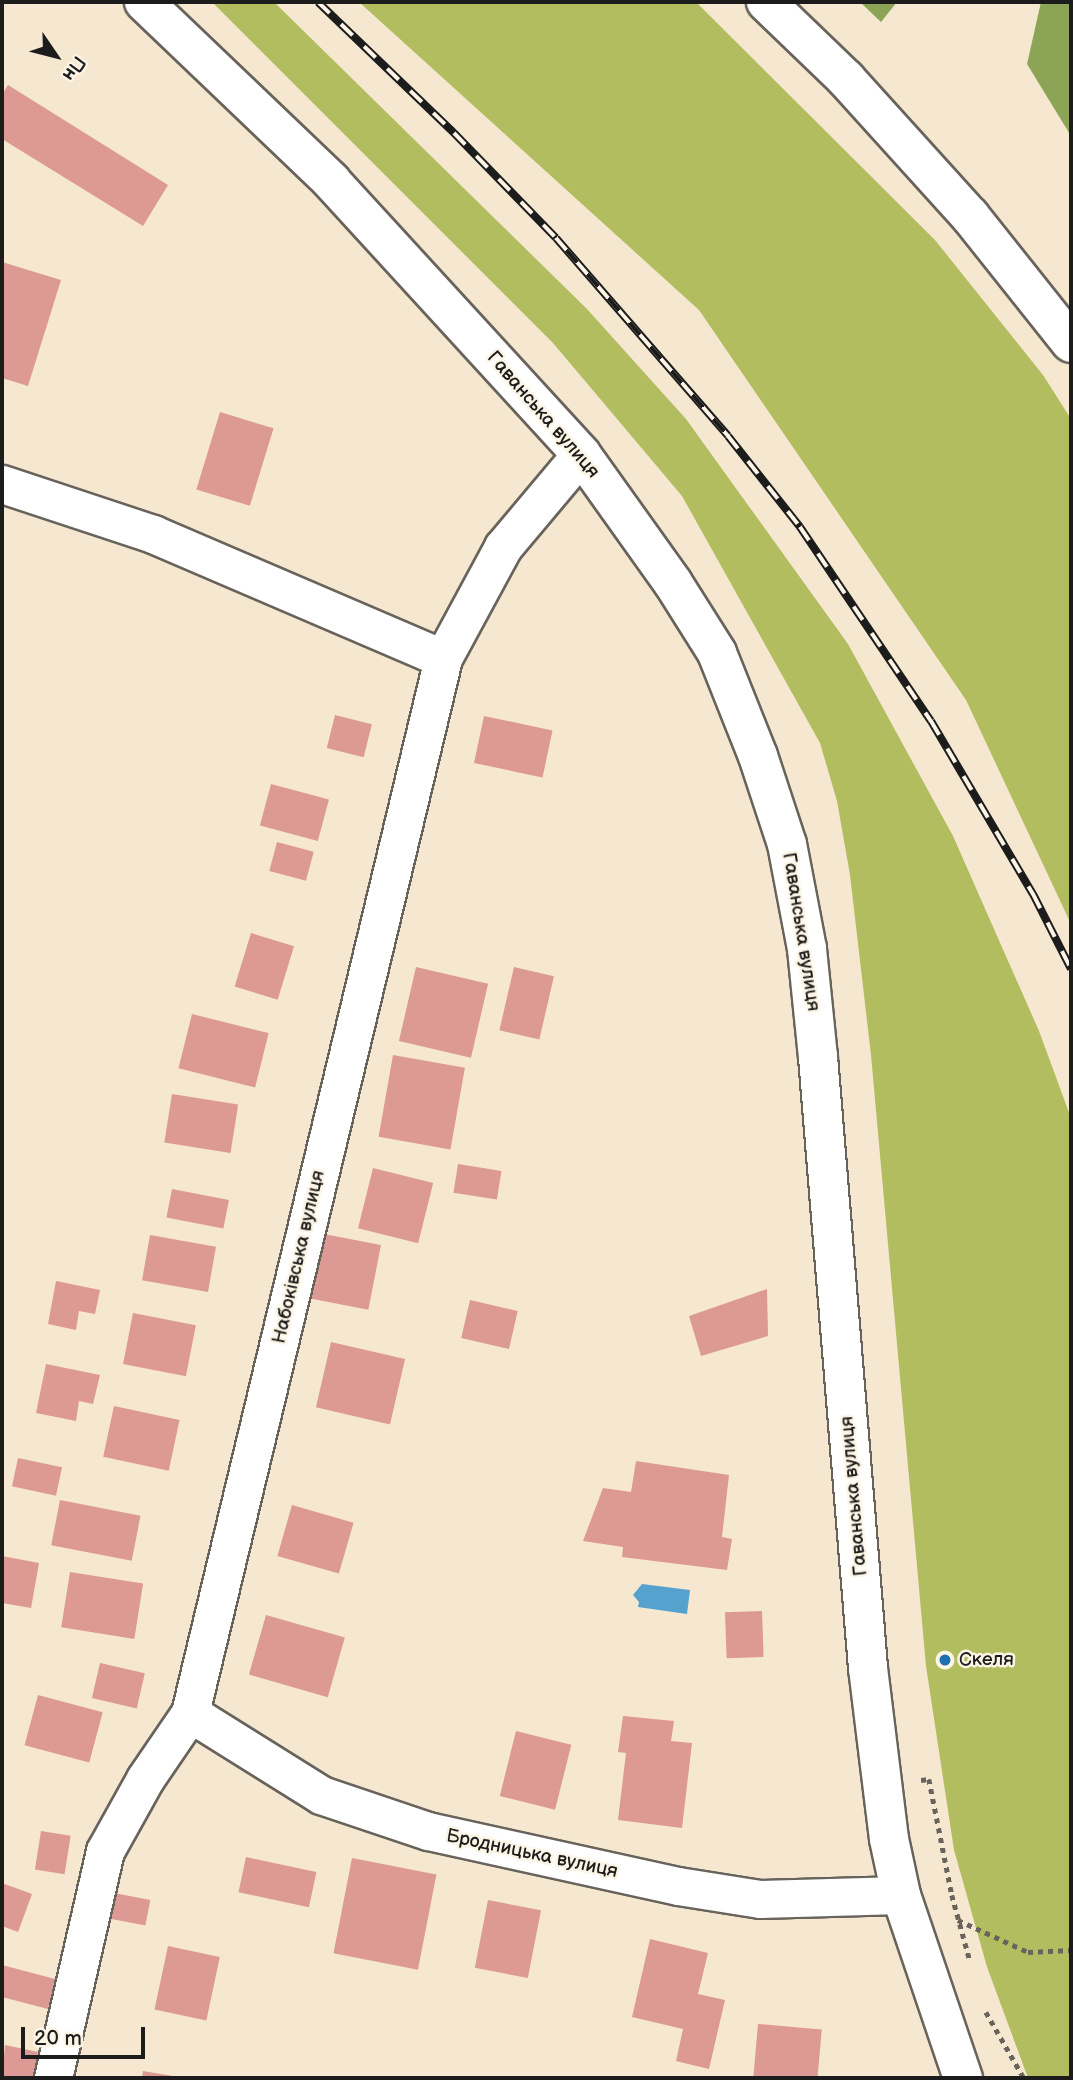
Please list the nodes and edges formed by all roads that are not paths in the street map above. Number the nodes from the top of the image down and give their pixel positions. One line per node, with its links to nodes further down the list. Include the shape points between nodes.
1 (144, 2): 4 (street, Гаванська вулиця, via 331,181)
2 (766, 2): 3 (street, via 846,79 970,216)
3 (1071, 342)
4 (581, 454): 6 (street, Набоківська вулиця, via 503,547); 8 (street, Гаванська вулиця, via 717,653 788,844 807,949 818,1057 868,1668 881,1784)
5 (2, 484): 6 (street, via 153,534)
6 (443, 659): 7 (street, Набоківська вулиця)
7 (190, 1713): 8 (street, Бродницька вулиця, via 321,1795 428,1830 678,1886 760,1899); 9 (street, Набоківська вулиця, via 145,1779 105,1851)
8 (901, 1895): 10 (street, Гаванська вулиця)
9 (52, 2078)
10 (963, 2078)

